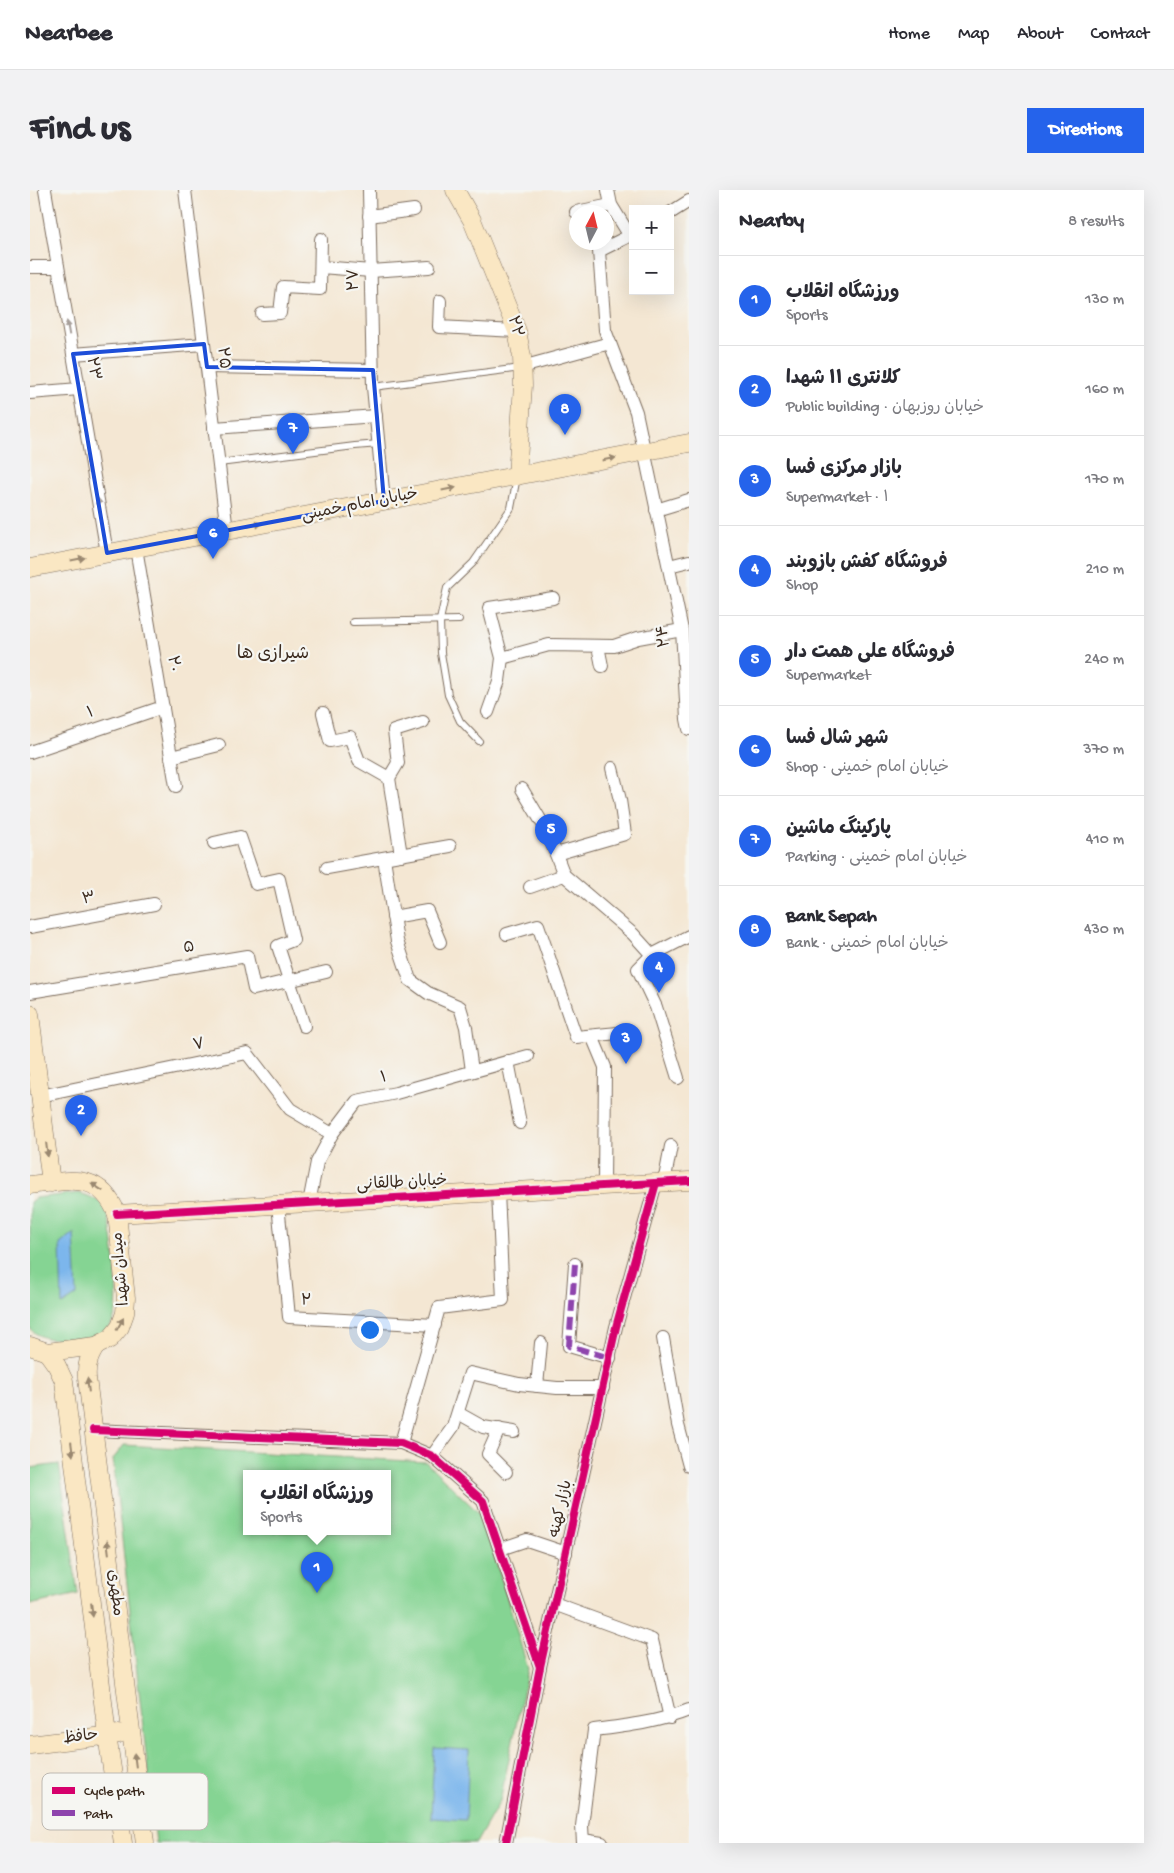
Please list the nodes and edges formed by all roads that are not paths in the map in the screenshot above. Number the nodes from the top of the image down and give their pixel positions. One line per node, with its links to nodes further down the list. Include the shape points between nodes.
1 (45, 190): 15 (street, ۲۳)
2 (185, 190): 24 (street, ۲۵)
3 (369, 190): 11 (street, ۲۷)
4 (455, 190): 22 (main road, ۲۲, via 472,220)
5 (608, 190): 7 (street)
6 (689, 201): 10 (street)
7 (611, 205)
8 (614, 209): 12 (street)
9 (414, 210): 11 (street)
10 (674, 210)
11 (369, 216): 19 (street, ۲۷)
12 (629, 231)
13 (629, 236): 23 (street, ۲۴, via 599,251 605,330)
14 (321, 239): 16 (street)
15 (58, 267): 18 (street); 25 (street, ۲۳, one-way to 15)
16 (320, 267): 19 (street); 21 (street, via 320,289 283,287 280,313)
17 (429, 267): 19 (street)
18 (30, 268)
19 (371, 271): 28 (street, ۲۷)
20 (440, 302): 22 (street, via 439,327)
21 (262, 314)
22 (518, 331): 27 (main road, ۲۲)
23 (610, 343): 27 (street); 36 (street, ۲۴, via 636,412)
24 (204, 344): 25 (street); 26 (street, ۲۵)
25 (73, 354): 30 (street, ۲۳)
26 (207, 367): 28 (street); 33 (street, ۲۵)
27 (522, 368): 29 (lane); 38 (main road, ۲۲)
28 (373, 370): 29 (street, ۲۷)
29 (373, 387): 32 (street)
30 (79, 389): 31 (street); 44 (street, ۲۳, one-way to 30)
31 (30, 393)
32 (376, 416): 33 (street); 35 (street)
33 (214, 428): 37 (street, ۲۵)
34 (689, 443): 36 (main road, خیابان امام خمینی)
35 (379, 444): 37 (lane); 40 (street)
36 (644, 452): 38 (main road, خیابان امام خمینی, one-way to 36); 41 (street, ۲۴)
37 (219, 463): 42 (street, ۲۵)
38 (517, 476): 40 (main road, خیابان امام خمینی, one-way to 38); 50 (lane, via 511,508 473,563 447,588)
39 (689, 500): 41 (street)
40 (384, 501): 42 (main road, خیابان امام خمینی, one-way to 40)
41 (656, 510): 46 (street, ۲۴)
42 (227, 531): 43 (main road, خیابان امام خمینی)
43 (136, 548): 44 (main road, خیابان امام خمینی); 57 (street, ۲۰)
44 (107, 553): 47 (main road, خیابان امام خمینی, one-way to 44)
45 (689, 562): 46 (street)
46 (669, 566): 49 (street, ۲۴)
47 (30, 568)
48 (553, 598): 55 (street, via 489,608)
49 (684, 612): 53 (street, ۲۴)
50 (440, 620): 51 (lane); 52 (lane); 62 (lane, via 441,653 448,695 460,721)
51 (460, 620)
52 (353, 622)
53 (682, 630): 54 (street, via 614,646); 61 (street, ۲۴)
54 (598, 646): 55 (street, via 549,645); 56 (street)
55 (502, 658): 58 (street, via 499,681)
56 (602, 666)
57 (163, 707): 64 (street, ۱); 65 (street, ۲۰)
58 (488, 712)
59 (323, 713): 67 (street, via 330,741 350,737 359,761)
60 (423, 722): 67 (street, via 394,730 398,763)
61 (688, 722)
62 (479, 741)
63 (219, 745): 65 (street)
64 (30, 752)
65 (171, 757): 68 (street, ۲۰)
66 (612, 768): 72 (street, via 625,834)
67 (389, 778): 73 (street)
68 (176, 786)
69 (522, 789): 72 (street, via 547,831)
70 (214, 843): 86 (street, via 240,837 256,884 278,880 293,940 278,946)
71 (450, 846): 73 (street)
72 (556, 854): 76 (street)
73 (401, 855): 74 (street)
74 (384, 858): 75 (street); 79 (street)
75 (327, 868)
76 (564, 875): 77 (street); 84 (street, via 633,934)
77 (530, 887)
78 (154, 904): 80 (street, ۳)
79 (393, 917): 83 (street, via 427,911); 95 (street, via 410,980 428,993 460,1007)
80 (30, 927)
81 (507, 934): 91 (street, via 538,925 576,1037)
82 (689, 936): 84 (street)
83 (440, 942)
84 (652, 955): 96 (street, via 638,969 656,1007)
85 (326, 972): 86 (street, ۵)
86 (288, 981): 87 (street, ۵, via 254,989 247,956); 89 (street)
87 (30, 992)
88 (30, 1014): 92 (main road)
89 (304, 1026)
90 (618, 1033): 91 (street)
91 (592, 1036): 105 (street, via 605,1067)
92 (32, 1045): 97 (main road)
93 (528, 1056): 94 (street, ۱)
94 (508, 1061): 95 (street, ۱); 98 (street)
95 (472, 1071): 99 (street, ۱, via 357,1101)
96 (678, 1078)
97 (40, 1096): 99 (street, ۷, via 247,1053 290,1109); 102 (main road, one-way to 102)
98 (520, 1123)
99 (332, 1134): 107 (street, ۱, via 317,1162)
100 (671, 1146): 103 (street, بازار کهنه)
101 (689, 1181): 103 (main road, خیابان طالقانی)
102 (51, 1183): 104 (main road, میدان شهدا); 109 (main road, میدان شهدا, one-way to 102, via 112,1201 90,1182)
103 (660, 1183): 105 (main road, خیابان طالقانی); 117 (street, بازار کهنه, via 616,1327)
104 (30, 1185)
105 (604, 1186): 106 (main road, خیابان طالقانی)
106 (498, 1192): 107 (main road, خیابان طالقانی); 111 (street, via 503,1300 439,1308)
107 (309, 1203): 108 (main road, خیابان طالقانی)
108 (278, 1204): 109 (main road, خیابان طالقانی); 111 (street, ۲, via 289,1317)
109 (117, 1214): 115 (main road, میدان شهدا, one-way to 109, via 110,1339 120,1327 125,1313)
110 (575, 1264): 117 (street, via 569,1346)
111 (435, 1325): 124 (street)
112 (663, 1338): 126 (street, via 678,1425)
113 (542, 1343): 118 (street)
114 (30, 1346): 116 (main road, میدان شهدا)
115 (96, 1346): 116 (main road, میدان شهدا); 121 (main road, مطهری, one-way to 115, via 86,1367)
116 (47, 1352): 135 (main road, مطهری, one-way to 135, via 64,1382)
117 (610, 1358): 119 (street, بازار کهنه)
118 (538, 1386): 119 (street); 120 (street, via 470,1372)
119 (603, 1388): 129 (street, بازار کهنه)
120 (458, 1414): 122 (street, via 484,1427); 125 (street, via 453,1427)
121 (93, 1430): 124 (street); 134 (main road, مطهری, one-way to 121)
122 (499, 1430): 123 (street); 127 (street, via 488,1454)
123 (514, 1432)
124 (401, 1443): 125 (street)
125 (432, 1456): 128 (street, via 483,1501)
126 (689, 1466)
127 (506, 1472)
128 (500, 1549): 129 (street, via 528,1540); 131 (street)
129 (566, 1553): 130 (street, بازار کهنه)
130 (554, 1604): 131 (street, بازار کهنه); 133 (street, via 652,1640)
131 (540, 1667): 144 (street, بازار کهنه)
132 (689, 1710): 133 (street)
133 (670, 1718): 141 (street, via 594,1730)
134 (131, 1732): 135 (main road, حافظ); 138 (main road, مطهری, one-way to 134)
135 (107, 1735): 136 (main road, حافظ); 137 (main road, مطهری)
136 (30, 1745)
137 (113, 1773)
138 (136, 1773)
139 (121, 1830): 142 (main road, مطهری)
140 (143, 1830): 143 (main road, مطهری, one-way to 140)
141 (583, 1841): 145 (street)
142 (123, 1843)
143 (145, 1843)
144 (506, 1843)
145 (602, 1843)

